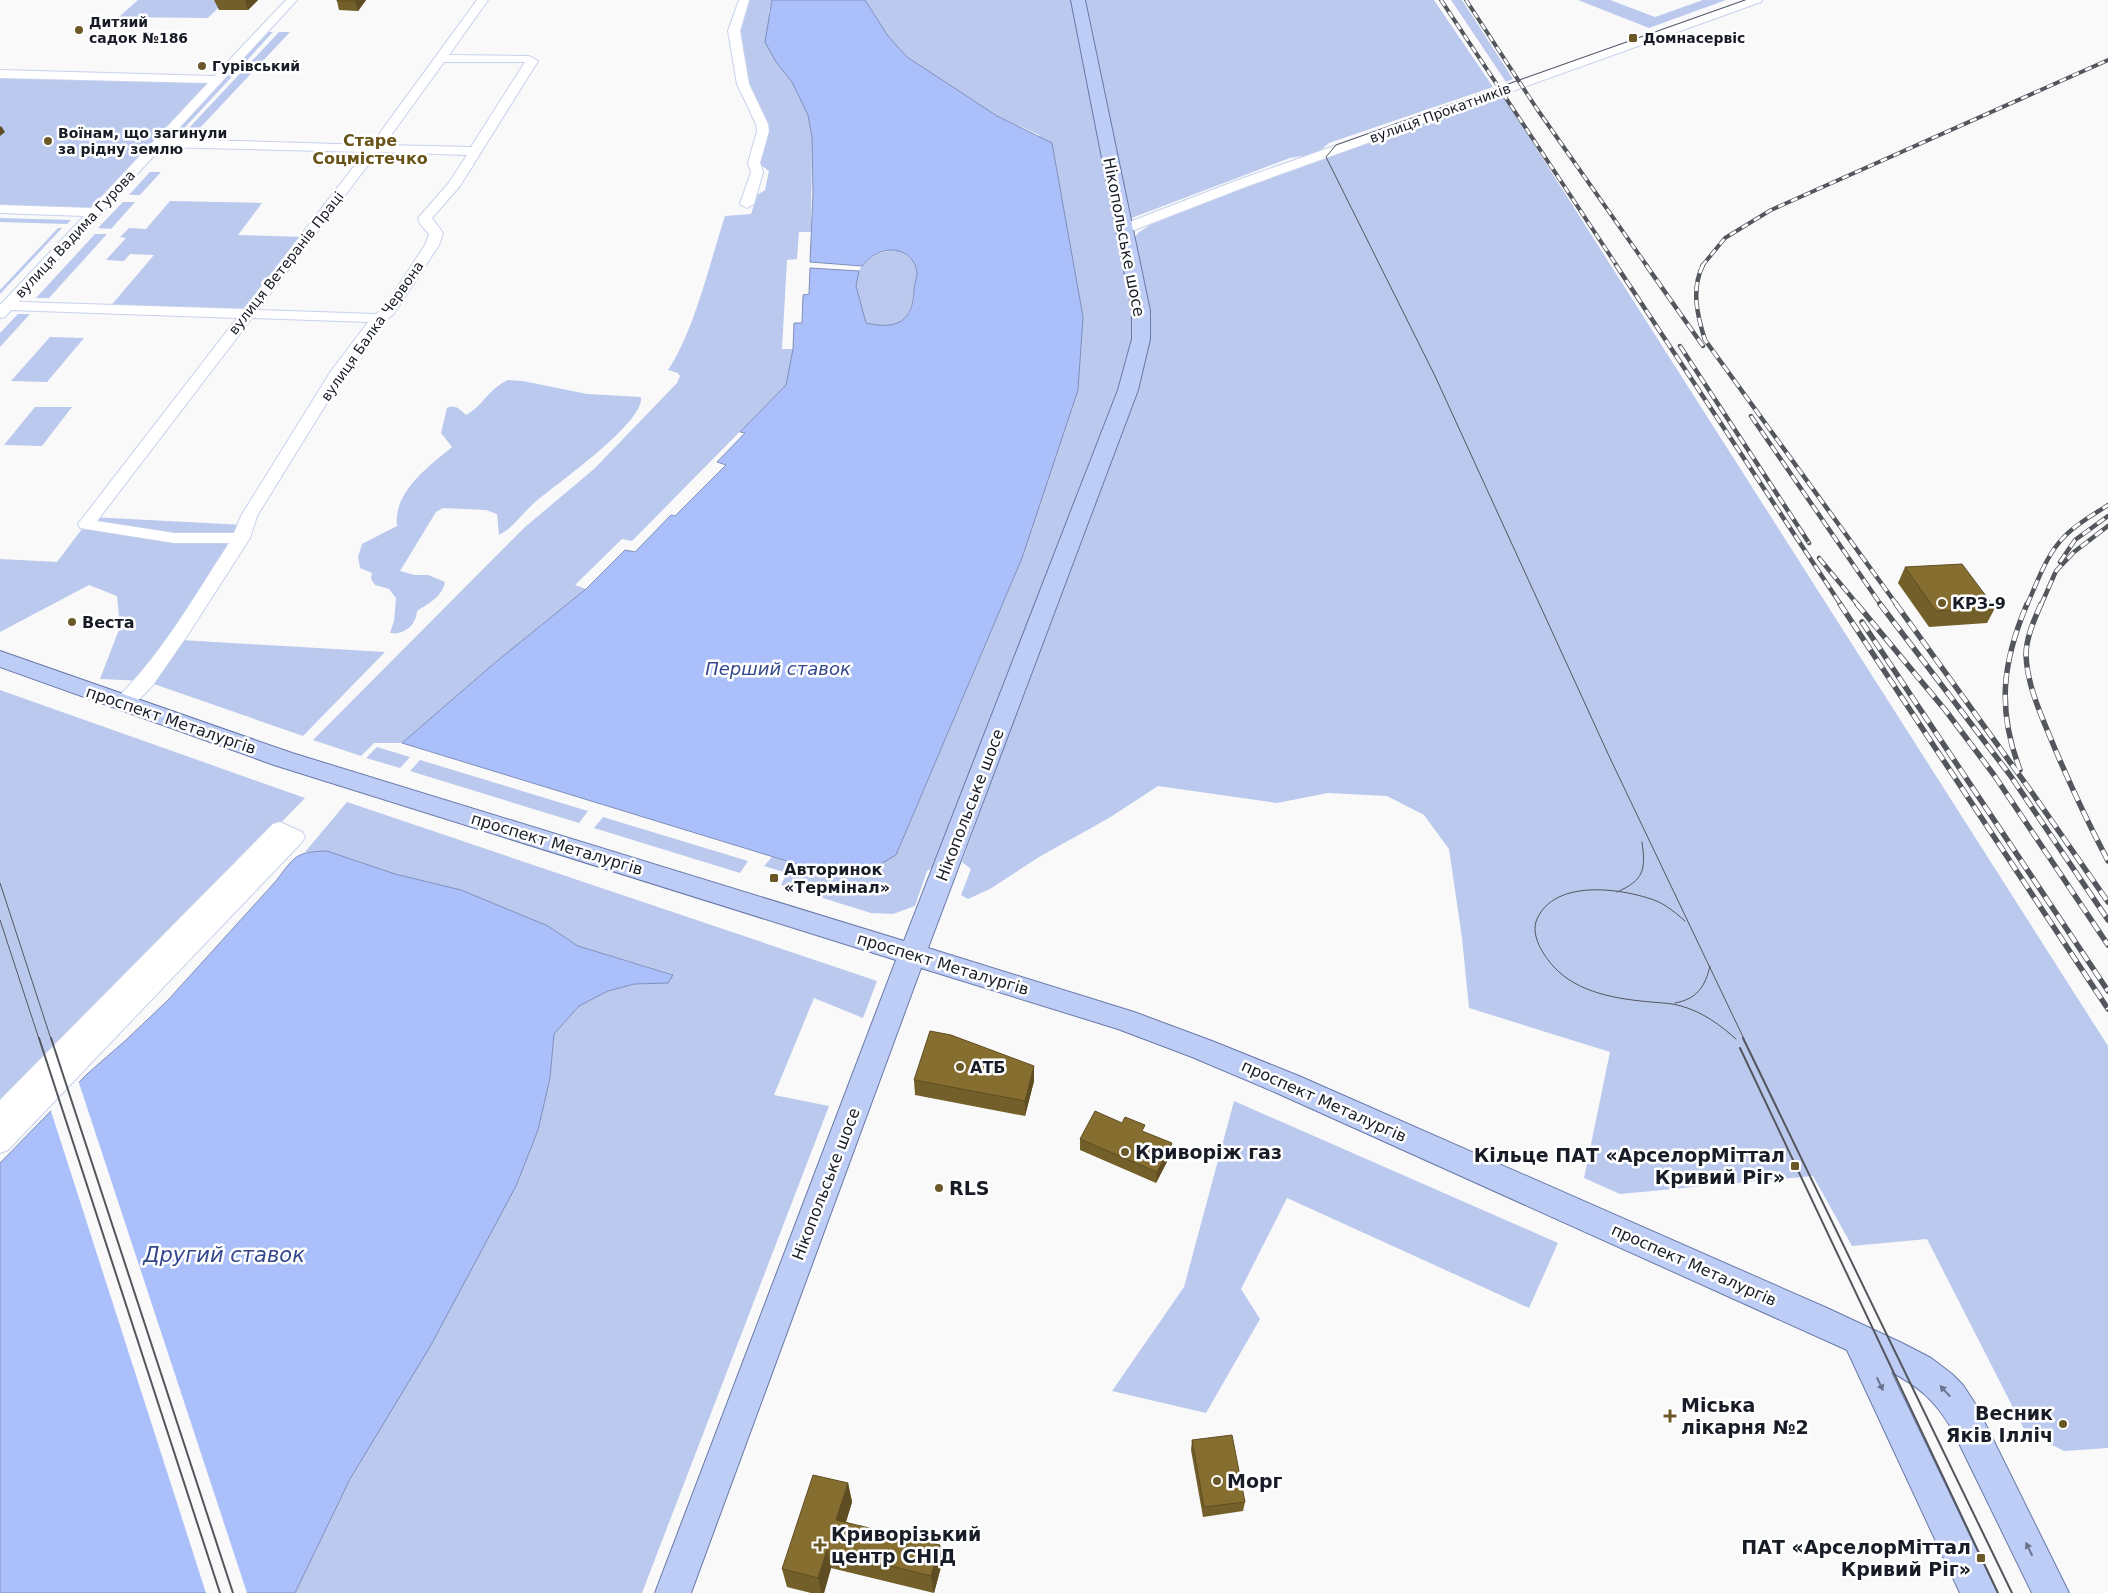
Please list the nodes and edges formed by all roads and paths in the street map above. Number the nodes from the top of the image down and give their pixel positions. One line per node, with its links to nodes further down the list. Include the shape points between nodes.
1 (292, 0): 8 (street, вулиця Вадима Гурова)
2 (482, 0): 6 (street, вулиця Ветеранів Праці)
3 (744, 0): 12 (street, via 734,31 744,84 763,131 754,163 757,172)
4 (1078, 0): 15 (main road, Нікопольське шосе)
5 (1757, 0): 15 (street, вулиця Прокатників)
6 (440, 58): 10 (street, вулиця Ветеранів Праці); 11 (street, вулиця Балка Червона, via 532,61)
7 (0, 74): 8 (street)
8 (218, 80): 9 (street, вулиця Вадима Гурова)
9 (160, 143): 10 (street); 14 (street, вулиця Вадима Гурова)
10 (375, 148): 11 (street); 17 (street, вулиця Ветеранів Праці)
11 (475, 151): 18 (street, вулиця Балка Червона, via 453,186 425,218 436,233 432,244 388,312)
12 (747, 204)
13 (0, 210): 14 (street)
14 (96, 212): 16 (street, вулиця Вадима Гурова)
15 (1124, 229): 22 (main road, Нікопольське шосе, via 1140,311 1141,339 1128,390)
16 (4, 310): 17 (street)
17 (248, 314): 18 (street); 19 (street, вулиця Ветеранів Праці, via 86,524 174,538)
18 (379, 318): 19 (street, вулиця Балка Червона, via 340,372 245,522)
19 (241, 538): 21 (street, вулиця Балка Червона, via 178,637 146,681)
20 (0, 659): 21 (main road, проспект Металургів)
21 (123, 704): 22 (main road, проспект Металургів, via 283,759)
22 (912, 954): 25 (main road, проспект Металургів, via 1124,1020 1202,1049); 26 (main road, Нікопольське шосе)
23 (0, 1116): 24 (street, via 220,902)
24 (0, 1143)
25 (1860, 1340): 27 (main road, one-way to 27); 28 (main road, проспект Металургів, one-way to 25, via 1964,1417 1950,1396 1919,1369)
26 (673, 1593)
27 (1979, 1593)
28 (2051, 1593)

